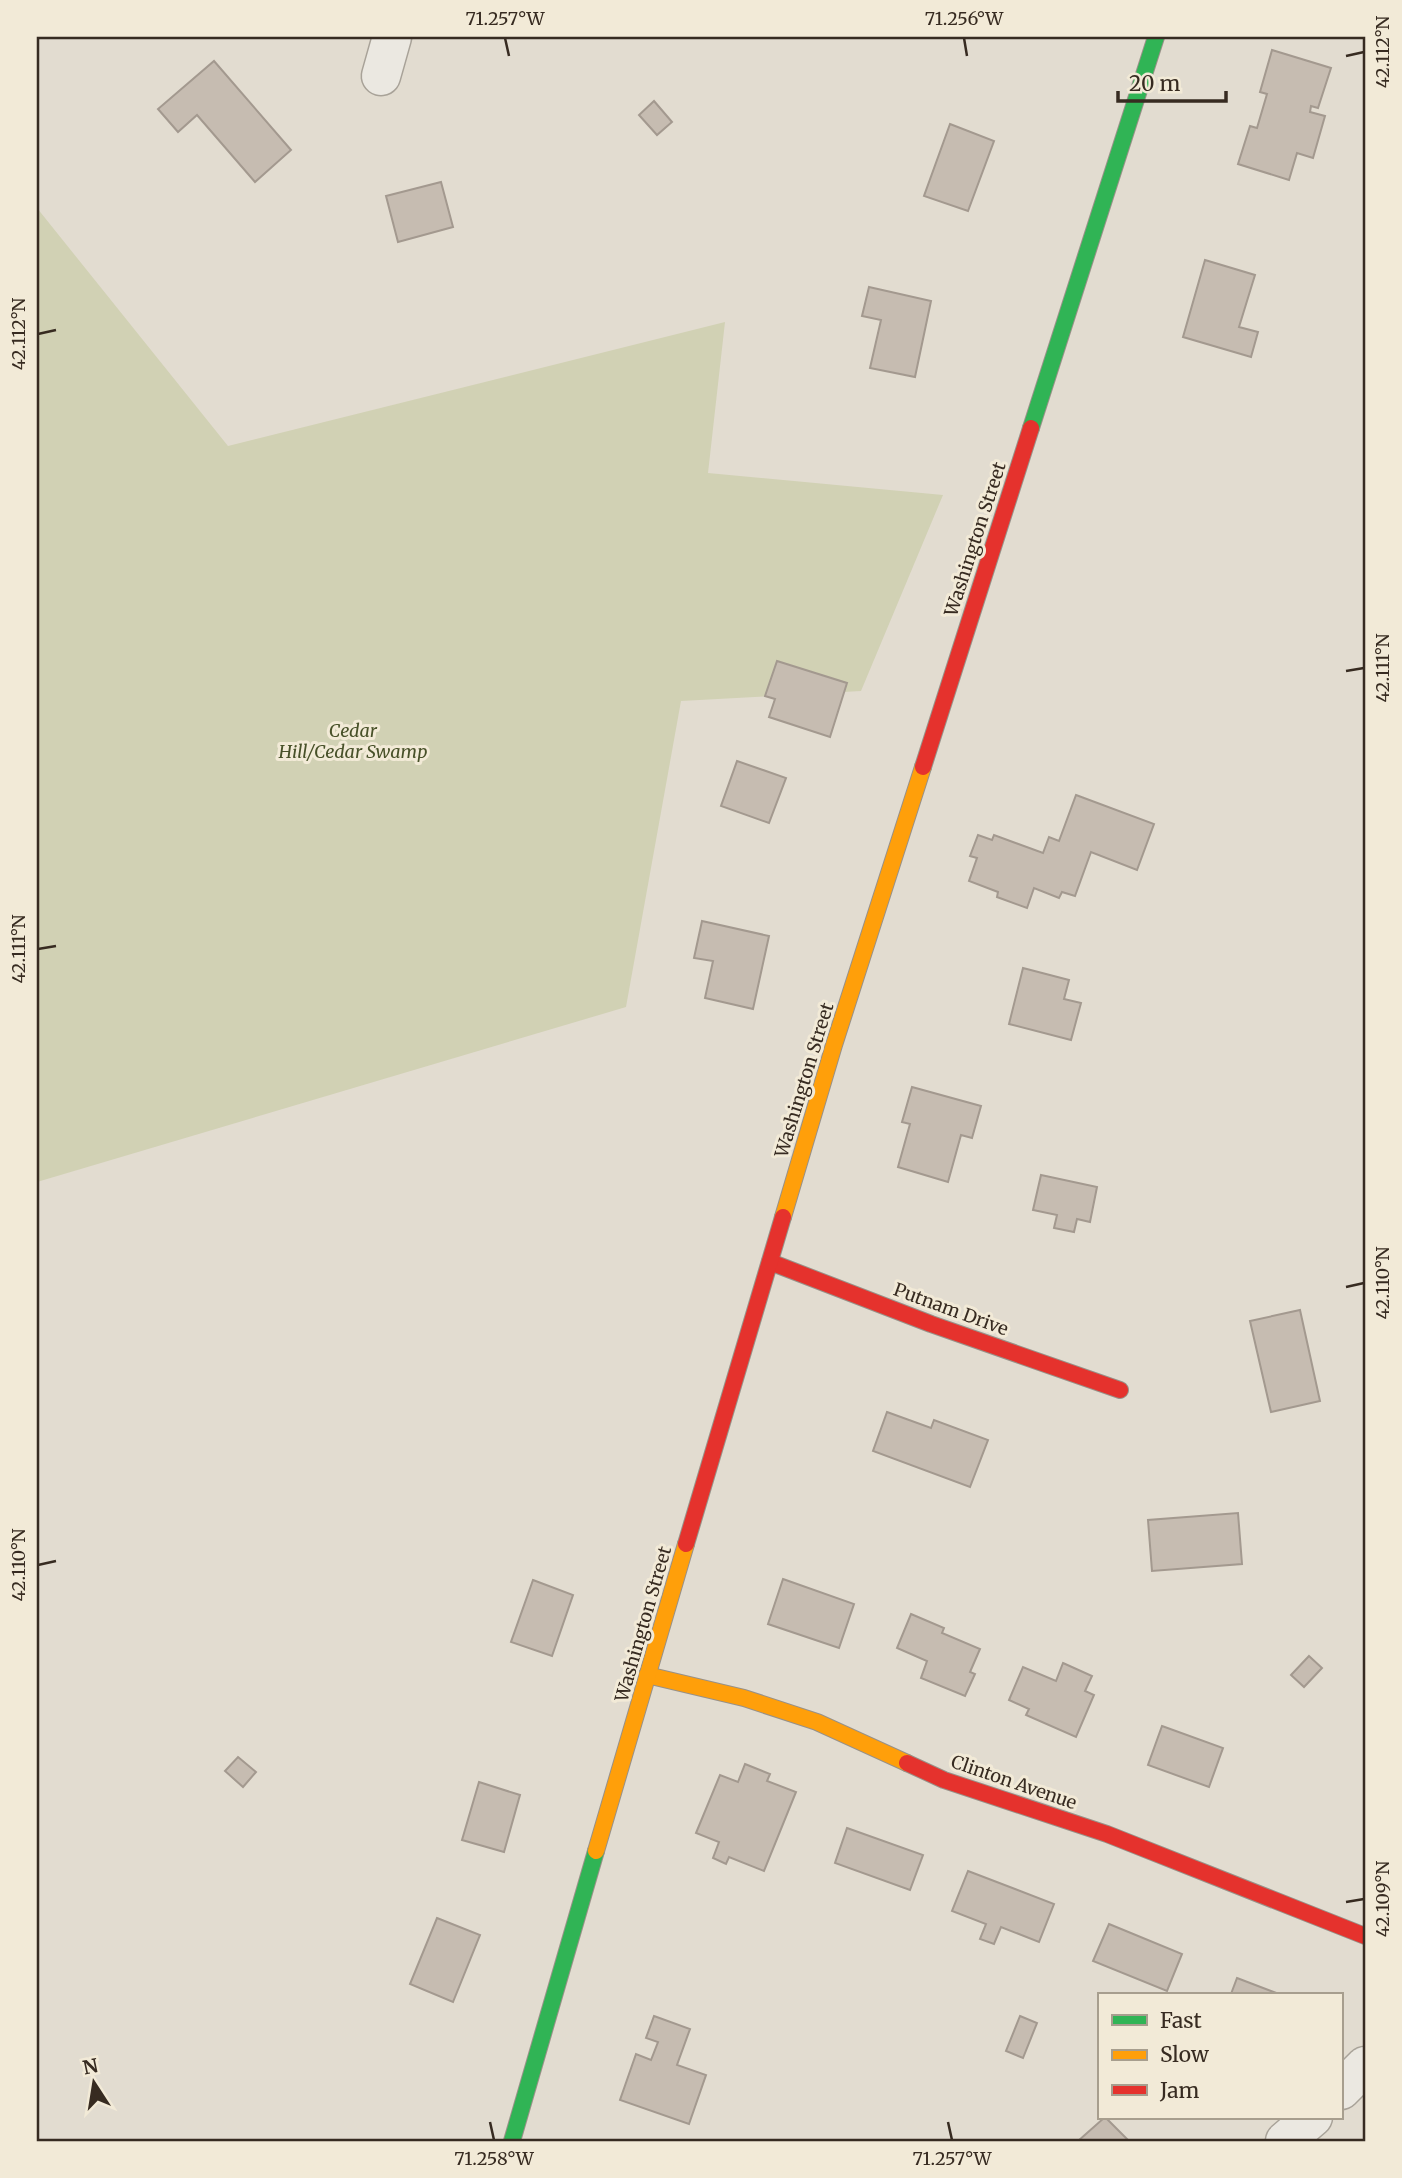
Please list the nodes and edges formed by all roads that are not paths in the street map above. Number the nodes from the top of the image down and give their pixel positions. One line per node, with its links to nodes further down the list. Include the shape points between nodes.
1 (392, 37): 3 (street)
2 (1156, 37): 4 (main road, Washington Street, via 834,1045)
3 (381, 76)
4 (770, 1262): 5 (main road, Putnam Drive); 6 (main road, Washington Street)
5 (1120, 1390)
6 (647, 1675): 7 (main road, Clinton Avenue, via 744,1698 817,1722 944,1780 1107,1834); 11 (main road, Washington Street)
7 (1365, 1936)
8 (1365, 2066): 9 (street)
9 (1342, 2089)
10 (1312, 2118): 12 (street)
11 (512, 2141)
12 (1285, 2141)

